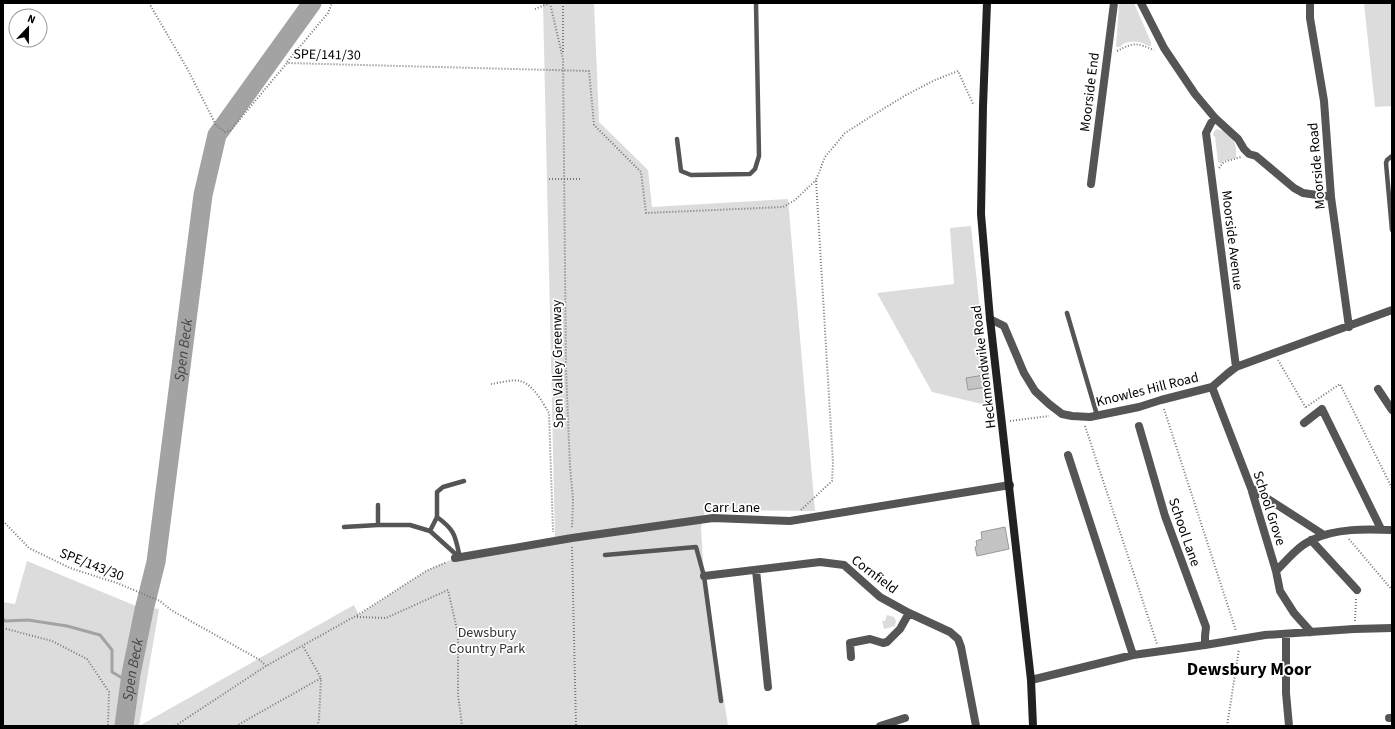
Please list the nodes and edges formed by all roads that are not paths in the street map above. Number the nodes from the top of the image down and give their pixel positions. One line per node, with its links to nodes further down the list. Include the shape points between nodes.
1 (756, 3): 7 (lane, via 759,156 755,169 750,174 691,175 681,171)
2 (988, 3): 14 (main road, Heckmondwike Road, via 981,214)
3 (1114, 3): 9 (street, Moorside End)
4 (1141, 3): 6 (street, via 1164,48 1195,94)
5 (1310, 3): 10 (street, Moorside Road, via 1310,18 1324,101)
6 (1216, 118): 10 (street, via 1238,139 1249,154 1256,156 1294,188 1303,193); 16 (street, Moorside Avenue, via 1210,123 1206,133)
7 (677, 140)
8 (1392, 156): 11 (lane, via 1386,163)
9 (1091, 184)
10 (1331, 197): 15 (street, Moorside Road)
11 (1392, 230)
12 (1392, 310): 15 (street, Knowles Hill Road)
13 (1067, 313): 20 (lane)
14 (990, 319): 20 (street, Knowles Hill Road, via 1004,326 1034,391 1062,414 1082,417); 25 (main road, Heckmondwike Road)
15 (1349, 327): 16 (street, Knowles Hill Road)
16 (1236, 367): 17 (street, Knowles Hill Road)
17 (1212, 386): 20 (street, Knowles Hill Road, via 1139,407); 26 (street, School Grove)
18 (1378, 389): 19 (street)
19 (1392, 410)
20 (1097, 415)
21 (1304, 423): 31 (street, via 1322,410)
22 (1139, 426): 46 (street, School Lane, via 1165,516 1206,627)
23 (1068, 456): 47 (street)
24 (464, 481): 28 (lane, via 443,486 437,492)
25 (1010, 485): 37 (street, Carr Lane, via 790,521 713,518 572,538); 49 (main road, Heckmondwike Road)
26 (1251, 488): 34 (street); 39 (street, School Grove)
27 (378, 505): 29 (lane)
28 (437, 517): 33 (lane); 37 (lane, via 453,531)
29 (378, 525): 30 (lane); 33 (lane, via 410,525)
30 (344, 527)
31 (1381, 529): 32 (street); 34 (street)
32 (1392, 530)
33 (430, 531): 37 (lane)
34 (1324, 535): 35 (street)
35 (1310, 540): 39 (street); 41 (street)
36 (605, 555): 40 (lane, via 696,547)
37 (458, 558)
38 (756, 570): 40 (street, Cornfield); 42 (street, Cornfield, via 820,562 844,565 880,597); 50 (street)
39 (1276, 571): 44 (street, School Grove, via 1280,591 1294,613)
40 (704, 576): 51 (lane)
41 (1357, 590)
42 (909, 613): 48 (street, via 900,630 887,642 870,639 850,643); 54 (street, Cornfield, via 950,632 958,639)
43 (1392, 628): 44 (street)
44 (1311, 632): 45 (street)
45 (1286, 634): 46 (street); 56 (street)
46 (1206, 645): 47 (street)
47 (1133, 655): 49 (street)
48 (851, 657)
49 (1031, 680): 55 (main road, Heckmondwike Road)
50 (768, 687)
51 (721, 701)
52 (905, 718): 53 (street)
53 (880, 726)
54 (976, 726)
55 (1033, 726)
56 (1289, 726)

